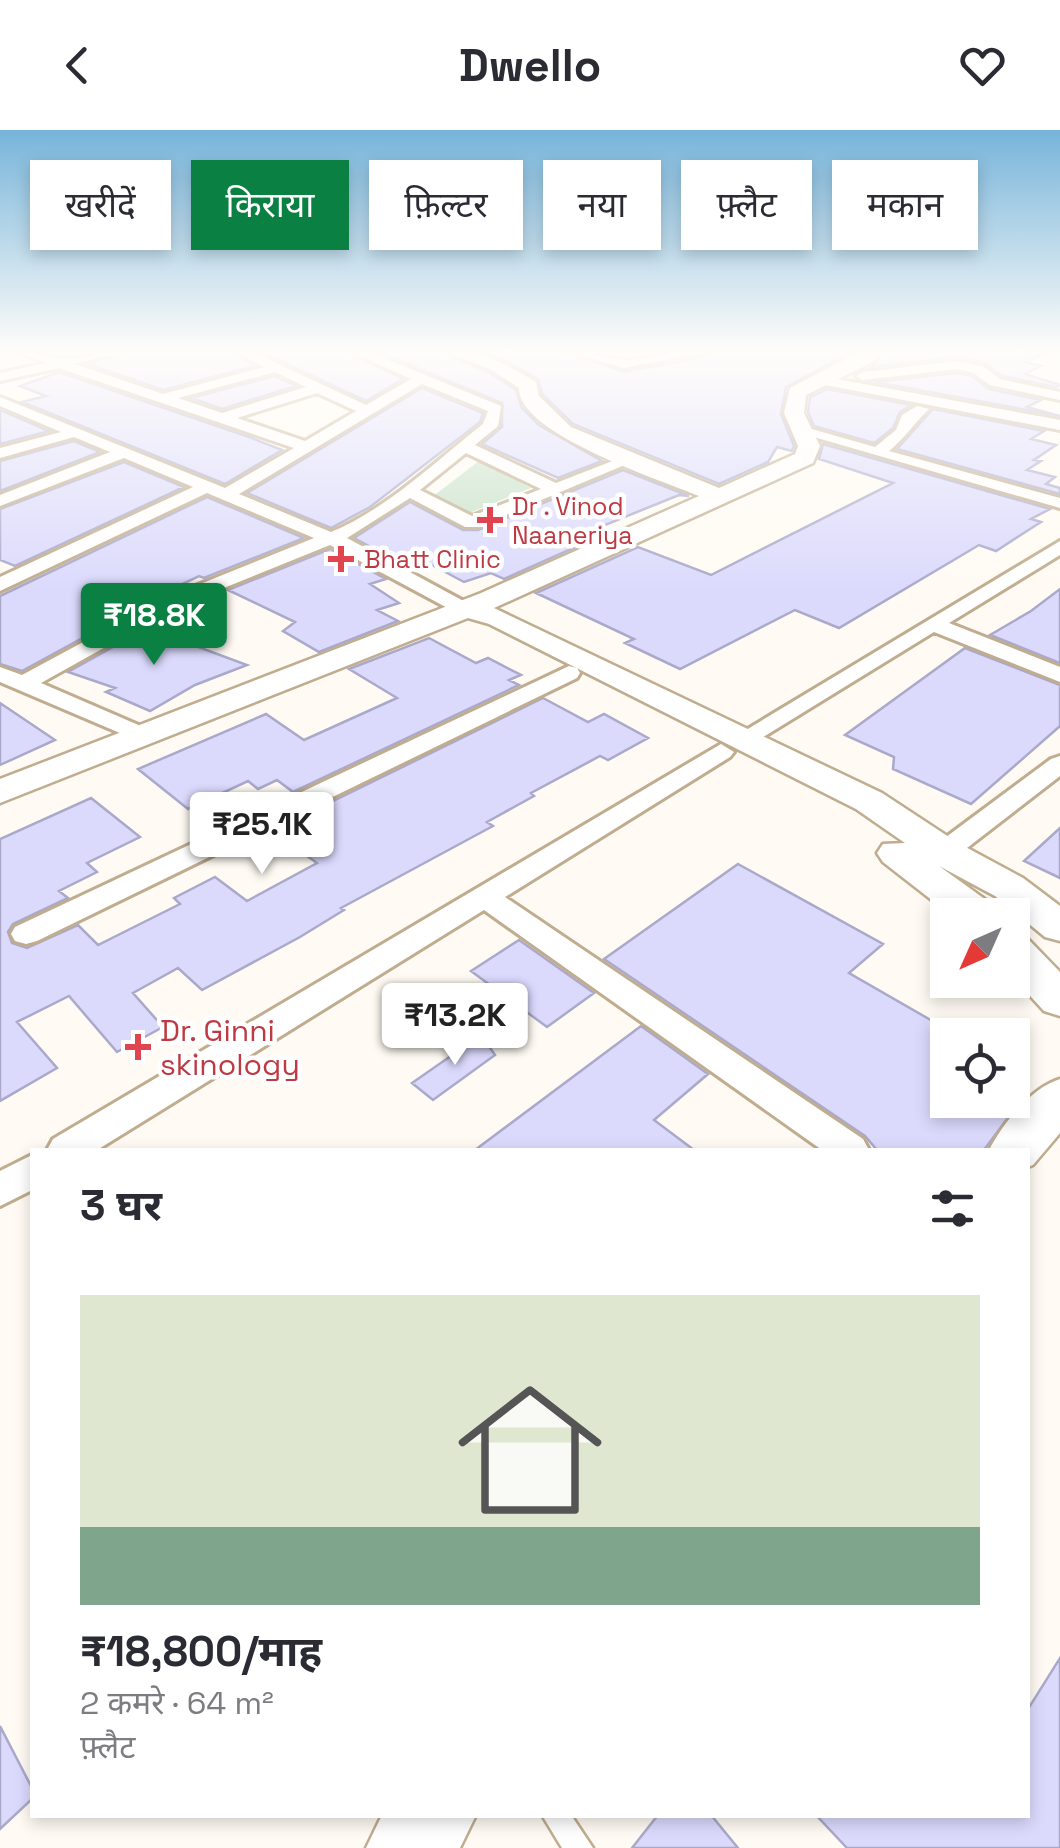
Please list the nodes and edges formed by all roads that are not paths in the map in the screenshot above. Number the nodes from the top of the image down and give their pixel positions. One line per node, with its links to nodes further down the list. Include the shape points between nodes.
1 (72, 430): 8 (street)
2 (258, 430): 11 (street)
3 (335, 430): 11 (street)
4 (485, 430): 10 (street)
5 (564, 430): 15 (main road)
6 (802, 430): 9 (main road)
7 (904, 430): 13 (street)
8 (77, 432): 12 (street); 14 (street)
9 (805, 438): 13 (street); 19 (main road, via 805,458)
10 (464, 446): 16 (street); 18 (street)
11 (307, 447): 17 (street)
12 (125, 452): 17 (street); 20 (street)
13 (878, 452): 21 (street)
14 (0, 453)
15 (631, 459): 16 (street); 19 (main road)
16 (555, 489): 18 (street, via 471,523)
17 (218, 490): 22 (street); 24 (street)
18 (409, 490): 22 (street)
19 (713, 494): 25 (main road)
20 (0, 501)
21 (1060, 503)
22 (334, 540): 25 (street); 30 (street, via 170,602)
23 (1054, 557): 26 (street)
24 (0, 585)
25 (462, 608): 27 (main road, via 474,623); 31 (main road); 32 (main road, via 500,618)
26 (933, 624): 29 (street); 32 (street)
27 (569, 673): 32 (main road); 39 (street)
28 (0, 674): 30 (street)
29 (1060, 675)
30 (24, 684): 31 (street)
31 (141, 735): 34 (main road)
32 (732, 745): 35 (main road, via 869,802); 36 (street); 37 (main road, via 843,815)
33 (1056, 772): 35 (street)
34 (0, 792)
35 (944, 852): 38 (main road, via 1008,887)
36 (484, 896): 43 (street); 44 (street)
37 (955, 898)
38 (1060, 927)
39 (26, 934)
40 (1030, 968): 41 (main road)
41 (1060, 1000)
42 (1060, 1098): 45 (main road)
43 (69, 1148)
44 (847, 1148)
45 (1018, 1148)
46 (30, 1171): 47 (street)
47 (0, 1190)
48 (433, 1818): 50 (main road)
49 (557, 1818): 51 (lane)
50 (407, 1848)
51 (579, 1848)

